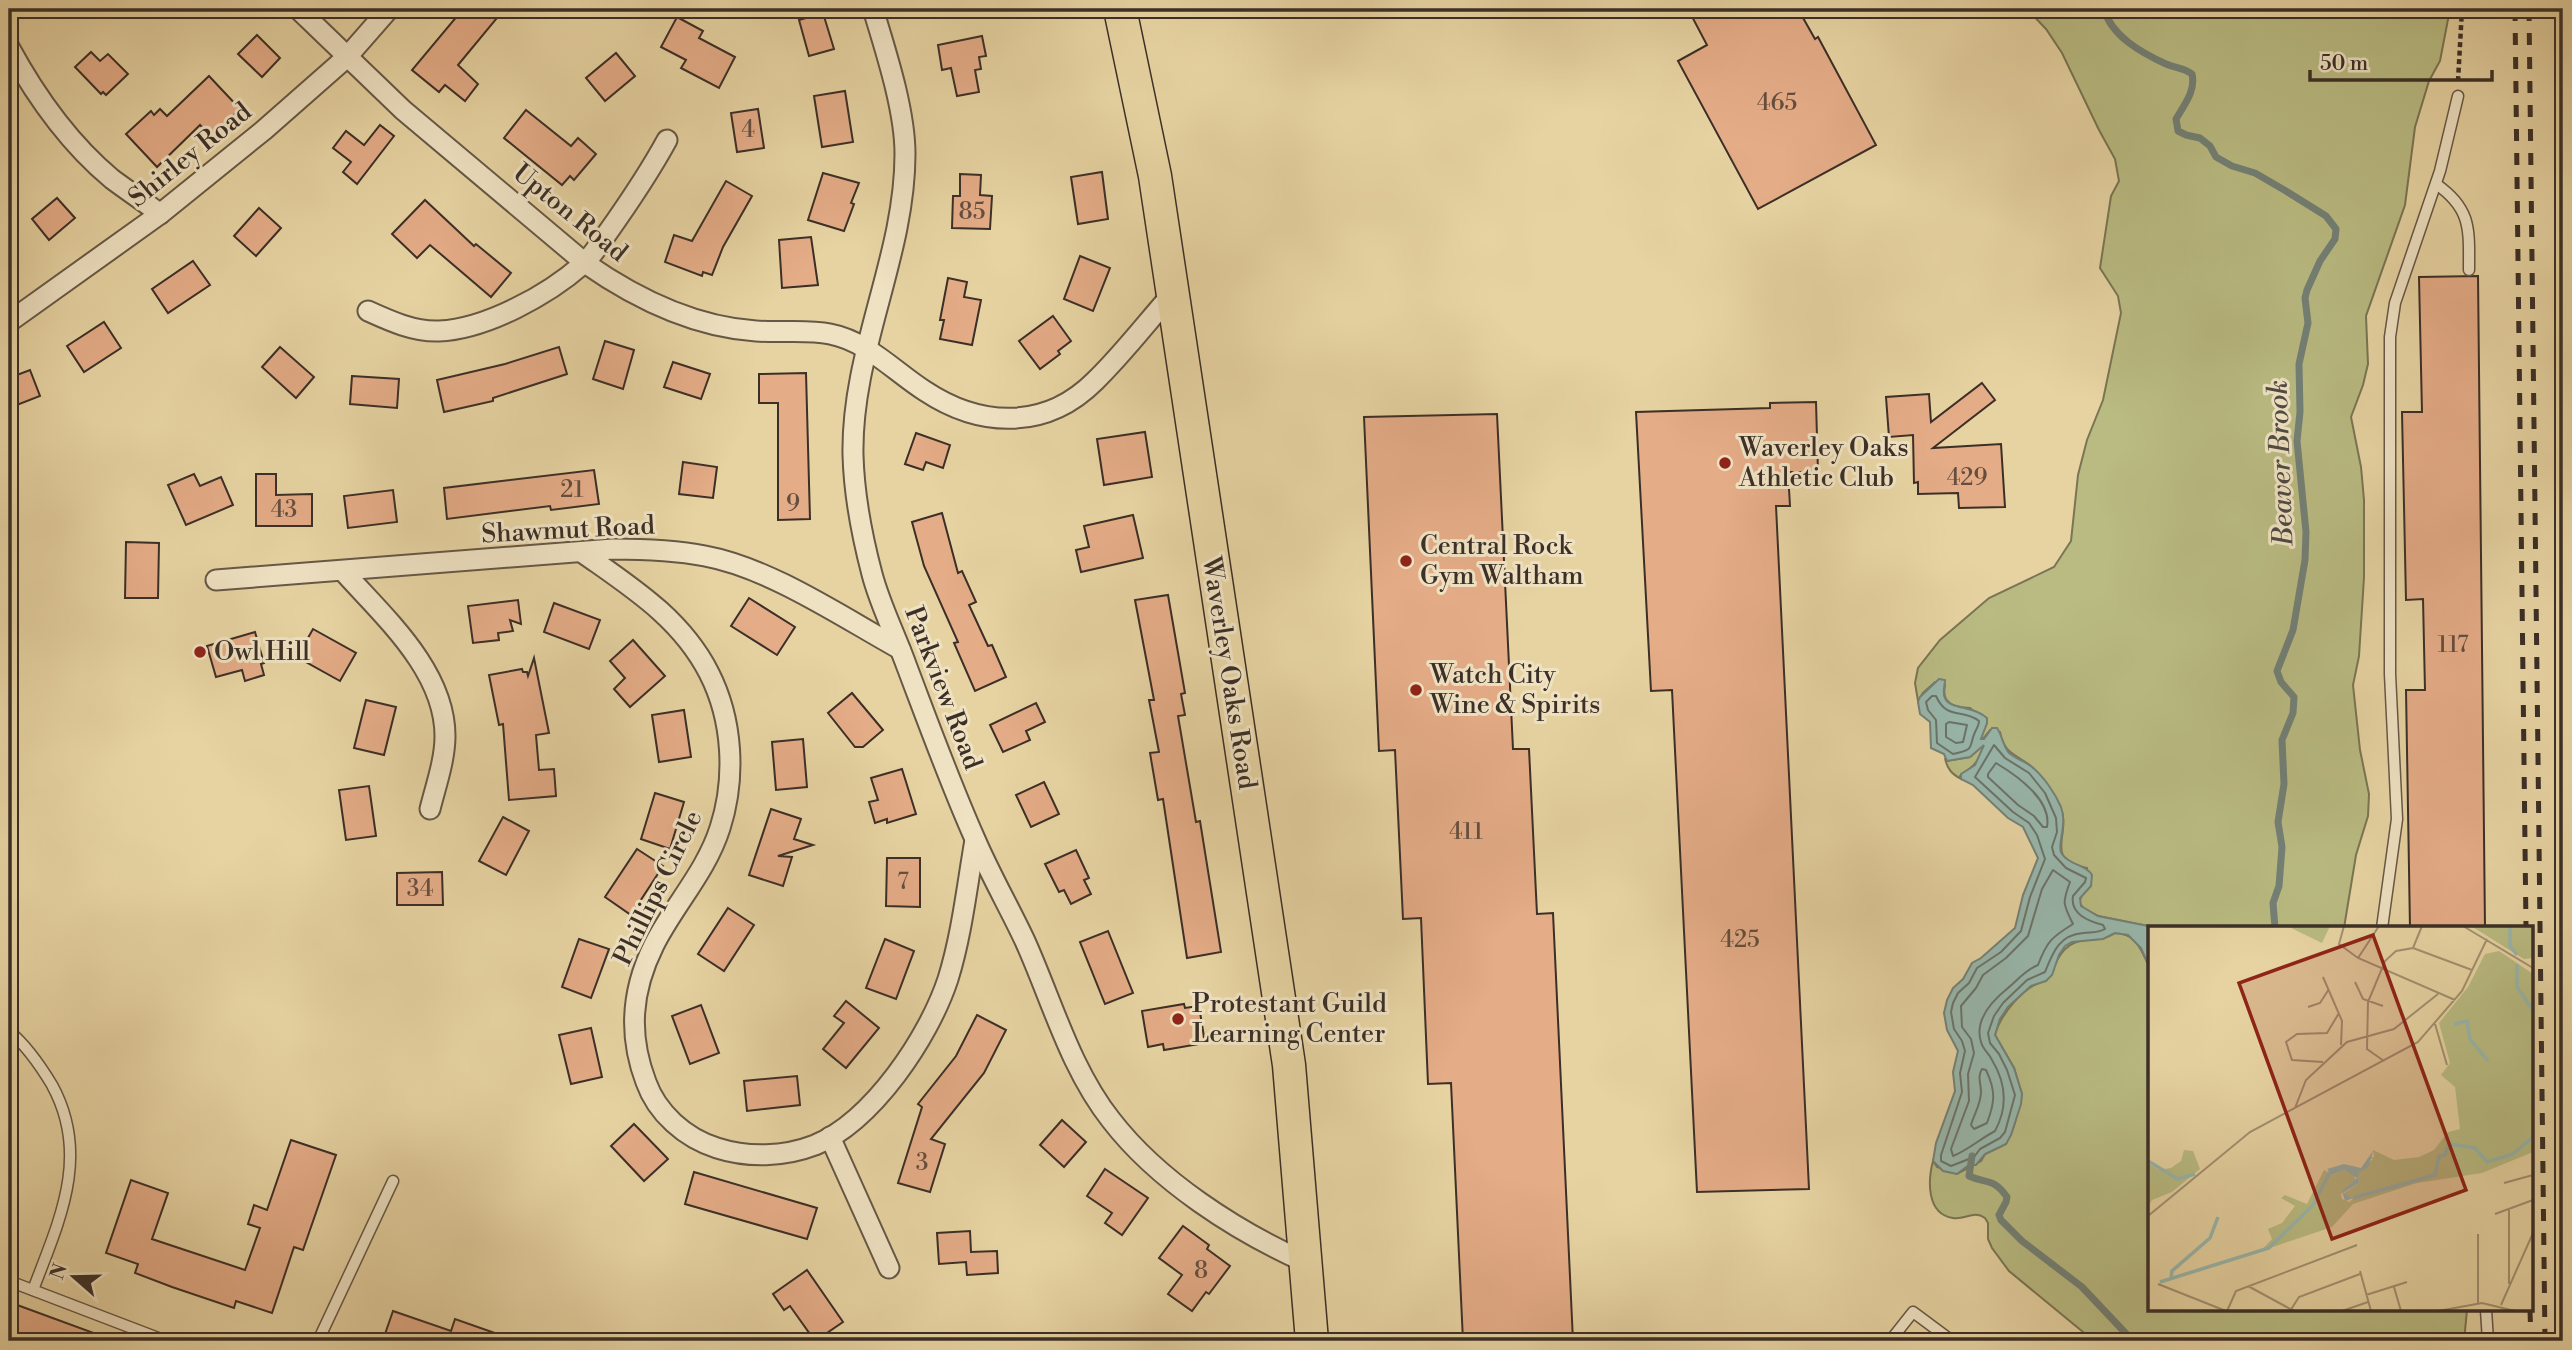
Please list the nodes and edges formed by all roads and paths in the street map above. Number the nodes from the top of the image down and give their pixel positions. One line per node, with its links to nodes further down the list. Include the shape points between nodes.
1 (298, 9): 7 (street, Upton Road)
2 (389, 9): 7 (street, Shirley Road)
3 (873, 9): 17 (street, Parkview Road, via 894,84 905,152 902,203)
4 (1121, 9): 14 (main road, Waverley Oaks Road)
5 (2462, 9): 8 (path)
6 (9, 47): 11 (street, via 66,132 111,177)
7 (346, 57): 11 (street, Shirley Road); 12 (street, Upton Road)
8 (2458, 96): 10 (lane)
9 (667, 140): 12 (street, via 628,205)
10 (2436, 184): 13 (lane, via 2463,210); 24 (lane, via 2399,287 2390,337 2389,663 2397,819)
11 (160, 214): 16 (street, Shirley Road)
12 (585, 263): 15 (street, via 516,308 461,328 416,329); 17 (street, Upton Road, via 630,292 694,320 758,332 831,334)
13 (2469, 270)
14 (1173, 293): 17 (street, Upton Road, via 1094,382 1046,412 1021,419 971,415 946,404); 28 (main road, Waverley Oaks Road, via 1289,1065)
15 (368, 311)
16 (9, 322)
17 (865, 348): 21 (street, Parkview Road, via 854,414 853,458 873,576)
18 (583, 552): 19 (street, Shawmut Road); 21 (street, Shawmut Road, via 638,549 707,556 794,590); 26 (street, Phillips Circle, via 658,606 695,649 720,703 731,758 720,829 695,881 654,944 637,994 634,1042 648,1087 676,1125 716,1148 776,1154)
19 (343, 570): 20 (street, Shawmut Road); 22 (street, via 413,652 438,696 444,750)
20 (216, 580)
21 (900, 649): 23 (street, Parkview Road)
22 (430, 809)
23 (975, 840): 26 (street, Phillips Circle, via 954,956 934,1013 887,1085); 28 (street, Parkview Road, via 1076,1063 1111,1120 1180,1188 1261,1242)
24 (2382, 926)
25 (9, 1031): 31 (lane, via 38,1062 62,1105 71,1138 63,1209)
26 (830, 1138): 29 (street)
27 (393, 1181): 34 (lane)
28 (1304, 1262): 35 (main road, Waverley Oaks Road)
29 (889, 1268)
30 (9, 1281): 31 (lane)
31 (33, 1290): 33 (lane)
32 (2486, 1312): 38 (lane)
33 (166, 1341)
34 (318, 1341)
35 (1312, 1341)
36 (1890, 1341): 37 (lane, via 1913,1312)
37 (1952, 1341)
38 (2488, 1341)

